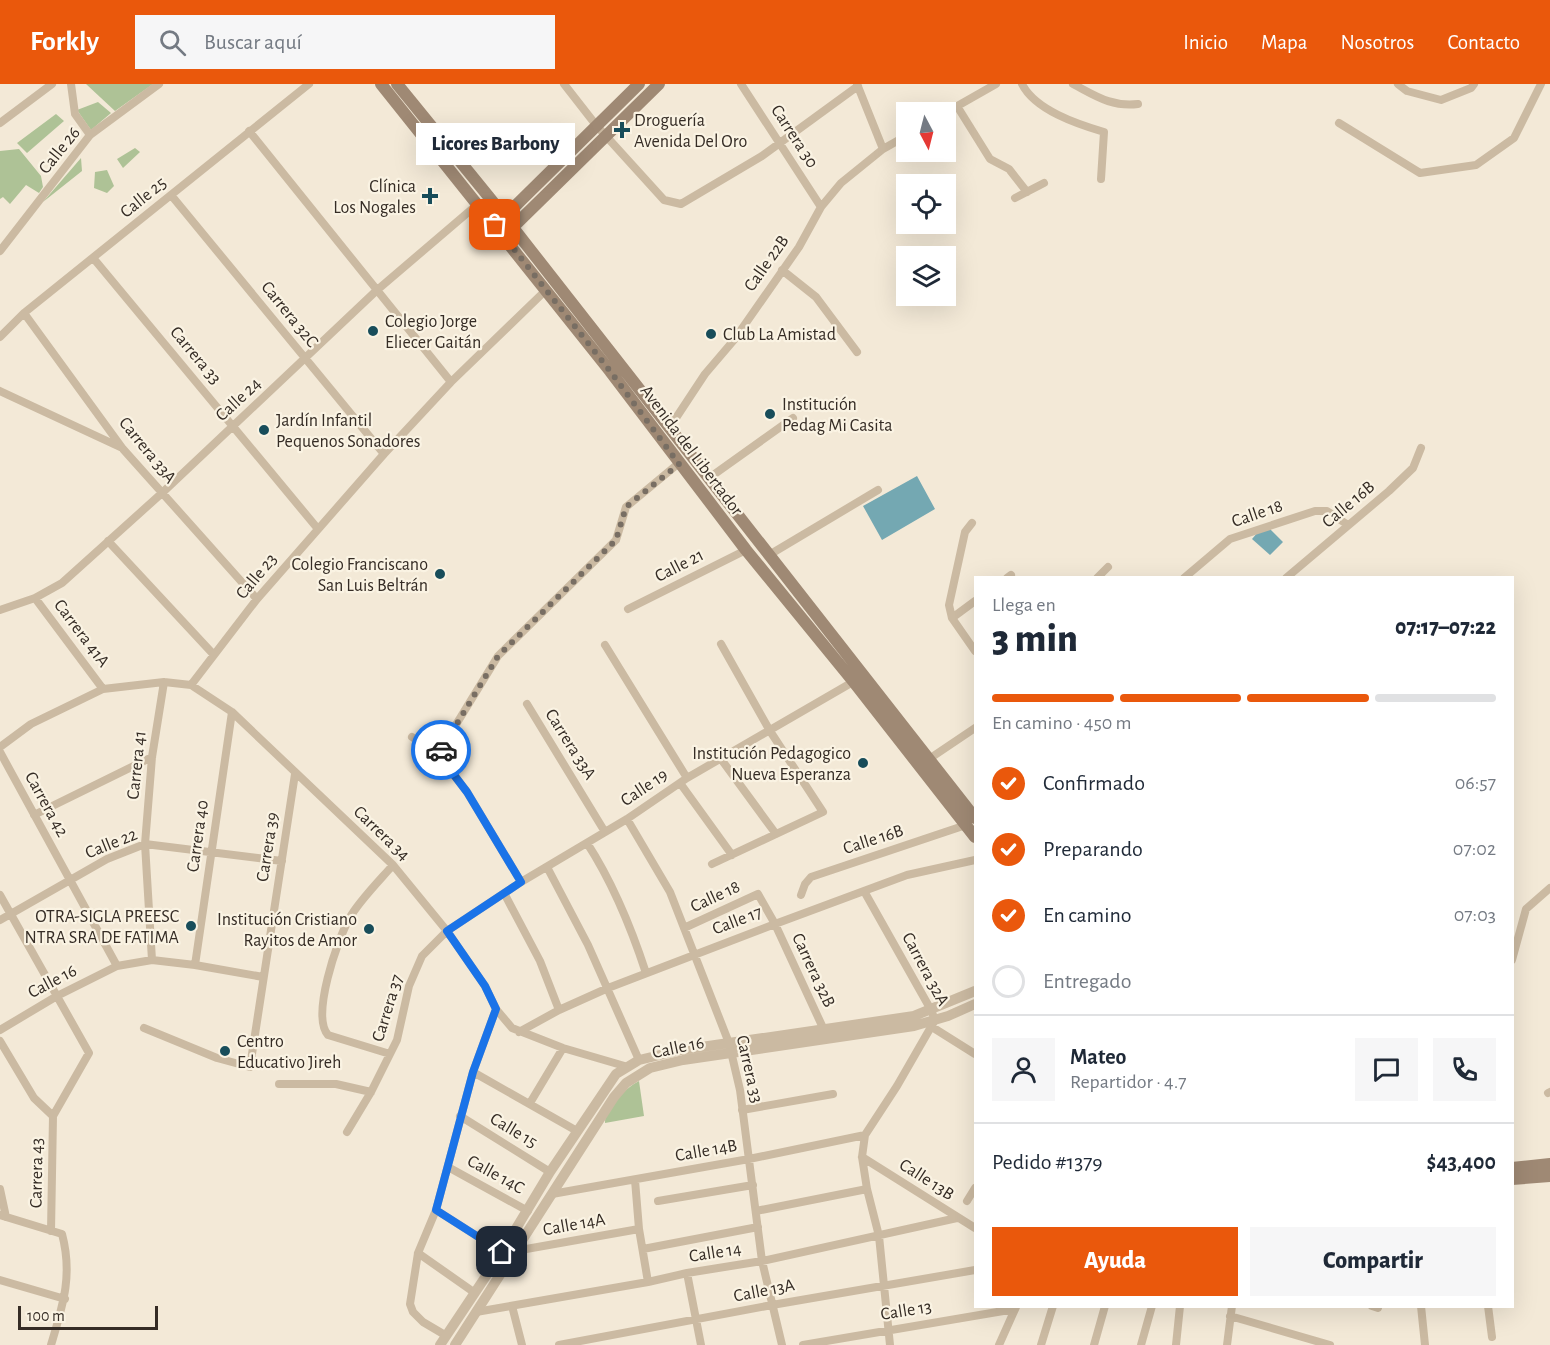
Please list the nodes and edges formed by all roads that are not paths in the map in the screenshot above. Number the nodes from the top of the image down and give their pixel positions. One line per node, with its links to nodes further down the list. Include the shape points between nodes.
1 (52, 84): 20 (street)
2 (71, 84): 24 (street, via 75,114)
3 (159, 84): 24 (street, Calle 26)
4 (309, 84): 23 (street, Calle 25)
5 (381, 84): 34 (main road, Avenida del Libertador)
6 (397, 84): 34 (main road, Avenida del Libertador)
7 (564, 84): 22 (street)
8 (639, 84): 22 (main road)
9 (659, 84): 25 (main road)
10 (741, 84): 27 (street, Carrera 30)
11 (996, 84): 19 (street)
12 (1022, 84): 29 (street, via 1042,105 1076,124 1104,132)
13 (1073, 84): 18 (street, via 1121,106)
14 (1398, 84): 15 (street, via 1407,91 1441,100)
15 (1474, 84)
16 (1541, 84): 21 (street, via 1514,138 1476,165 1420,173)
17 (858, 85): 27 (street); 28 (street)
18 (1138, 104)
19 (957, 106): 31 (street, via 990,159 1009,169)
20 (0, 123)
21 (1339, 123)
22 (596, 125): 25 (street); 36 (main road)
23 (249, 131): 32 (street, Calle 25); 41 (street)
24 (90, 135): 38 (street, Calle 26)
25 (605, 135): 27 (street, via 663,200 681,204); 37 (main road)
26 (896, 142): 28 (street, Calle 22B)
27 (781, 143): 35 (street, Carrera 30)
28 (883, 149): 35 (street, Calle 22B, via 841,183)
29 (1101, 179)
30 (1044, 183): 31 (street)
31 (1027, 192): 33 (street)
32 (171, 195): 39 (street, Calle 25); 46 (street, Carrera 32C)
33 (1015, 198)
34 (483, 200): 36 (main road, Avenida del Libertador); 41 (street, Calle 24)
35 (821, 207): 40 (street, Calle 22B)
36 (500, 221): 37 (main road, Avenida del Libertador)
37 (508, 232): 42 (main road, Avenida del Libertador); 51 (main road, Avenida del Libertador)
38 (0, 252)
39 (94, 259): 43 (street, Calle 25); 50 (street, Carrera 33)
40 (782, 270): 45 (street, via 816,297); 51 (street, Calle 22B)
41 (376, 291): 46 (street, Calle 24); 47 (street)
42 (545, 291): 47 (street, Calle 23); 55 (main road, Avenida del Libertador)
43 (24, 313): 44 (street, Calle 25); 53 (street, Carrera 33A)
44 (0, 337)
45 (857, 352)
46 (305, 358): 50 (street, Calle 24); 54 (street, Carrera 32C)
47 (451, 382): 54 (street, Calle 23)
48 (0, 391): 53 (street)
49 (793, 418): 56 (street)
50 (233, 426): 58 (street, Calle 24); 61 (street, Carrera 33)
51 (670, 427): 56 (main road, Avenida del Libertador)
52 (1421, 448): 60 (street, Calle 16B, via 1413,468)
53 (123, 449): 58 (street, Carrera 33A)
54 (384, 454): 61 (street, Calle 23)
55 (679, 464): 63 (main road, Avenida del Libertador); 88 (street, via 626,507 616,540 498,656)
56 (709, 478): 64 (main road, Avenida del Libertador)
57 (878, 490): 64 (street)
58 (162, 493): 62 (street, Calle 24); 68 (street, Carrera 33A)
59 (972, 523): 72 (street, via 965,532 949,605)
60 (1348, 525): 65 (street, Calle 18, via 1327,511 1315,511 1230,539); 66 (street, Calle 16B)
61 (318, 530): 68 (street, Calle 23)
62 (108, 541): 67 (street, Calle 24, via 62,583); 76 (street)
63 (746, 550): 70 (street, Calle 21); 77 (main road, Avenida del Libertador)
64 (769, 555): 77 (main road, Avenida del Libertador)
65 (1186, 576)
66 (1288, 576)
67 (35, 598): 71 (street, Calle 24); 80 (street, Carrera 41A)
68 (256, 599): 76 (street, Calle 23)
69 (974, 602): 72 (street)
70 (628, 609)
71 (0, 610)
72 (952, 618): 75 (street)
73 (721, 644): 84 (street)
74 (606, 645): 93 (street)
75 (974, 650)
76 (214, 655): 79 (street, Calle 23)
77 (858, 678): 84 (street, Calle 19); 91 (main road, Avenida del Libertador); 96 (main road, Avenida del Libertador)
78 (164, 682): 79 (street); 80 (street); 89 (street, Carrera 41)
79 (191, 685): 82 (street, Carrera 34)
80 (103, 688): 86 (street, via 31,724)
81 (527, 704): 97 (street, Carrera 33A)
82 (232, 712): 92 (street, Carrera 34); 101 (street, Carrera 40)
83 (974, 729): 91 (street)
84 (770, 731): 90 (street, Calle 19); 98 (street, via 823,812)
85 (412, 737): 88 (street)
86 (0, 747)
87 (0, 752): 94 (street, Carrera 42)
88 (438, 754): 109 (street, via 467,792)
89 (152, 757): 94 (street); 100 (street, Carrera 41)
90 (721, 759): 93 (street, Calle 19); 98 (street)
91 (929, 759): 96 (main road, Avenida del Libertador)
92 (295, 774): 104 (street, Carrera 39); 106 (street, Carrera 34)
93 (684, 781): 95 (street, Calle 19); 102 (street)
94 (34, 815): 108 (street, Carrera 42)
95 (627, 819): 97 (street, Calle 19); 118 (street, Carrera 33, via 670,892)
96 (970, 822): 114 (street, Calle 16B, via 811,877)
97 (605, 832): 99 (street, Calle 19)
98 (776, 834): 102 (street)
99 (587, 843): 107 (street, Calle 19); 125 (street, via 604,869 632,929)
100 (145, 844): 101 (street, Calle 22); 108 (street, Calle 22); 122 (street, Carrera 41)
101 (211, 852): 104 (street, Calle 22); 123 (street, Carrera 40)
102 (732, 855): 105 (street)
103 (974, 860): 111 (street, Calle 17, via 907,875)
104 (282, 861): 126 (street, Carrera 39)
105 (712, 864)
106 (393, 865): 119 (street, Carrera 34); 142 (street, via 349,918 324,995 323,1026 328,1035)
107 (547, 867): 109 (street, Calle 19); 127 (street)
108 (70, 879): 115 (street, Calle 22); 124 (street, Carrera 42)
109 (521, 882): 112 (street, Calle 19)
110 (1550, 888): 120 (street, via 1526,909)
111 (864, 891): 117 (street, Calle 17); 133 (street, Carrera 32A)
112 (504, 893): 119 (street, Calle 19); 132 (street, via 540,961)
113 (0, 895): 115 (street)
114 (801, 895)
115 (11, 914): 116 (street, Calle 22); 129 (street)
116 (0, 920)
117 (775, 924): 118 (street, Calle 18, via 758,894); 121 (street, Calle 17); 135 (street, Carrera 32B)
118 (684, 928): 121 (street, Carrera 33)
119 (447, 931): 131 (street, Carrera 34); 142 (street, Carrera 37, via 422,956)
120 (1514, 953)
121 (695, 954): 125 (street, Calle 17); 140 (street, Carrera 33)
122 (152, 960): 123 (street, Calle 16); 124 (street, Calle 16)
123 (195, 965): 126 (street, Calle 16)
124 (117, 966): 129 (street, Calle 16)
125 (646, 973): 127 (street, Calle 17)
126 (263, 977): 134 (street, Carrera 39, via 249,1067)
127 (608, 988): 132 (street, Calle 17); 143 (street)
128 (974, 992): 133 (street, Calle 16)
129 (57, 996): 136 (street, Calle 16); 151 (street, via 89,1053)
130 (974, 1004): 133 (street, Calle 16)
131 (496, 1009): 137 (street, Carrera 34); 145 (street)
132 (559, 1010): 137 (street, Calle 17)
133 (933, 1019): 135 (street, Calle 16, via 914,1016); 140 (street, Calle 16, via 914,1026); 141 (street); 155 (street, Carrera 32A)
134 (144, 1029)
135 (824, 1029): 140 (street, Calle 16)
136 (0, 1030)
137 (519, 1032): 139 (street)
138 (0, 1041): 151 (street, via 34,1098)
139 (563, 1048): 144 (street); 149 (street)
140 (730, 1048): 143 (street, Calle 16, via 681,1050); 150 (street, Carrera 33); 169 (street, Calle 16, via 650,1068 626,1083)
141 (974, 1053)
142 (390, 1054): 147 (street, Carrera 37)
143 (639, 1060): 144 (street, Calle 16)
144 (628, 1067): 153 (street, Calle 16, via 616,1074)
145 (473, 1072): 149 (street); 152 (street)
146 (279, 1084): 147 (street, via 336,1084)
147 (371, 1092): 154 (street, Carrera 37)
148 (833, 1094): 150 (street)
149 (530, 1103): 153 (street)
150 (742, 1110): 157 (street, Carrera 33)
151 (53, 1116): 180 (street, Carrera 43)
152 (460, 1116): 159 (street); 161 (street, Calle 15)
153 (577, 1131): 161 (street, Calle 16)
154 (347, 1132)
155 (865, 1135): 156 (street, Carrera 32A); 157 (street, Calle 14B)
156 (862, 1157): 167 (street, Carrera 32A); 176 (street, Calle 13B)
157 (749, 1159): 164 (street, Calle 14B); 165 (street, Carrera 33)
158 (1550, 1164): 160 (main road)
159 (448, 1167): 172 (street); 173 (street, Calle 14C)
160 (1514, 1168)
161 (550, 1172): 173 (street, Calle 16)
162 (1550, 1176): 163 (main road)
163 (1514, 1179)
164 (635, 1180): 169 (street, Calle 14B); 179 (street)
165 (753, 1185): 170 (street); 174 (street, Carrera 33)
166 (0, 1189): 175 (street)
167 (867, 1189): 174 (street); 181 (street, Carrera 32A)
168 (974, 1190): 171 (street)
169 (552, 1194): 183 (street, Calle 16)
170 (658, 1201)
171 (967, 1201)
172 (436, 1210): 184 (street); 185 (street)
173 (528, 1211): 184 (street, Calle 16)
174 (756, 1211): 177 (street, Carrera 33)
175 (3, 1216): 180 (street)
176 (957, 1218): 178 (street, Calle 13B); 181 (street, Calle 14)
177 (758, 1227): 182 (street); 186 (street, Carrera 33)
178 (974, 1227)
179 (639, 1229): 182 (street); 183 (street, Calle 14A)
180 (51, 1231): 193 (street, via 62,1234 68,1268)
181 (879, 1236): 186 (street, Calle 14); 191 (street, Carrera 32A)
182 (643, 1249): 190 (street)
183 (515, 1251): 204 (street, Calle 16)
184 (502, 1252): 192 (street, Calle 16)
185 (418, 1253): 192 (street); 208 (street, via 410,1304 423,1322)
186 (762, 1261): 188 (street, Calle 14); 194 (street, Carrera 33)
187 (974, 1270): 191 (street, Calle 13A)
188 (687, 1273): 190 (street, Calle 14); 206 (street)
189 (0, 1280): 193 (street)
190 (648, 1282): 195 (street, Calle 14)
191 (885, 1286): 194 (street, Calle 13A); 207 (street, Carrera 32A)
192 (475, 1293): 208 (street, Calle 16)
193 (65, 1299): 210 (street)
194 (772, 1305): 206 (street, Calle 13A); 216 (street, Carrera 33)
195 (512, 1306): 204 (street, Calle 14); 213 (street)
196 (1015, 1308): 207 (street, Calle 13); 219 (street)
197 (1052, 1308): 220 (street)
198 (1104, 1308): 221 (street)
199 (1151, 1308): 222 (street)
200 (1180, 1308): 223 (street)
201 (1232, 1308): 205 (street)
202 (1421, 1308): 226 (street)
203 (1488, 1308): 209 (street)
204 (476, 1312): 212 (street, Calle 16)
205 (1230, 1316): 224 (street); 225 (street)
206 (696, 1320): 214 (street, Calle 13A); 215 (street)
207 (889, 1329): 217 (street, Calle 13); 218 (street, Carrera 32A)
208 (445, 1335): 211 (street, Calle 16)
209 (1492, 1337)
210 (51, 1345)
211 (440, 1345)
212 (455, 1345)
213 (522, 1345)
214 (559, 1345)
215 (701, 1345)
216 (782, 1345)
217 (803, 1345)
218 (890, 1345)
219 (1000, 1345)
220 (1041, 1345)
221 (1094, 1345)
222 (1142, 1345)
223 (1176, 1345)
224 (1227, 1345)
225 (1330, 1345)
226 (1425, 1345)

